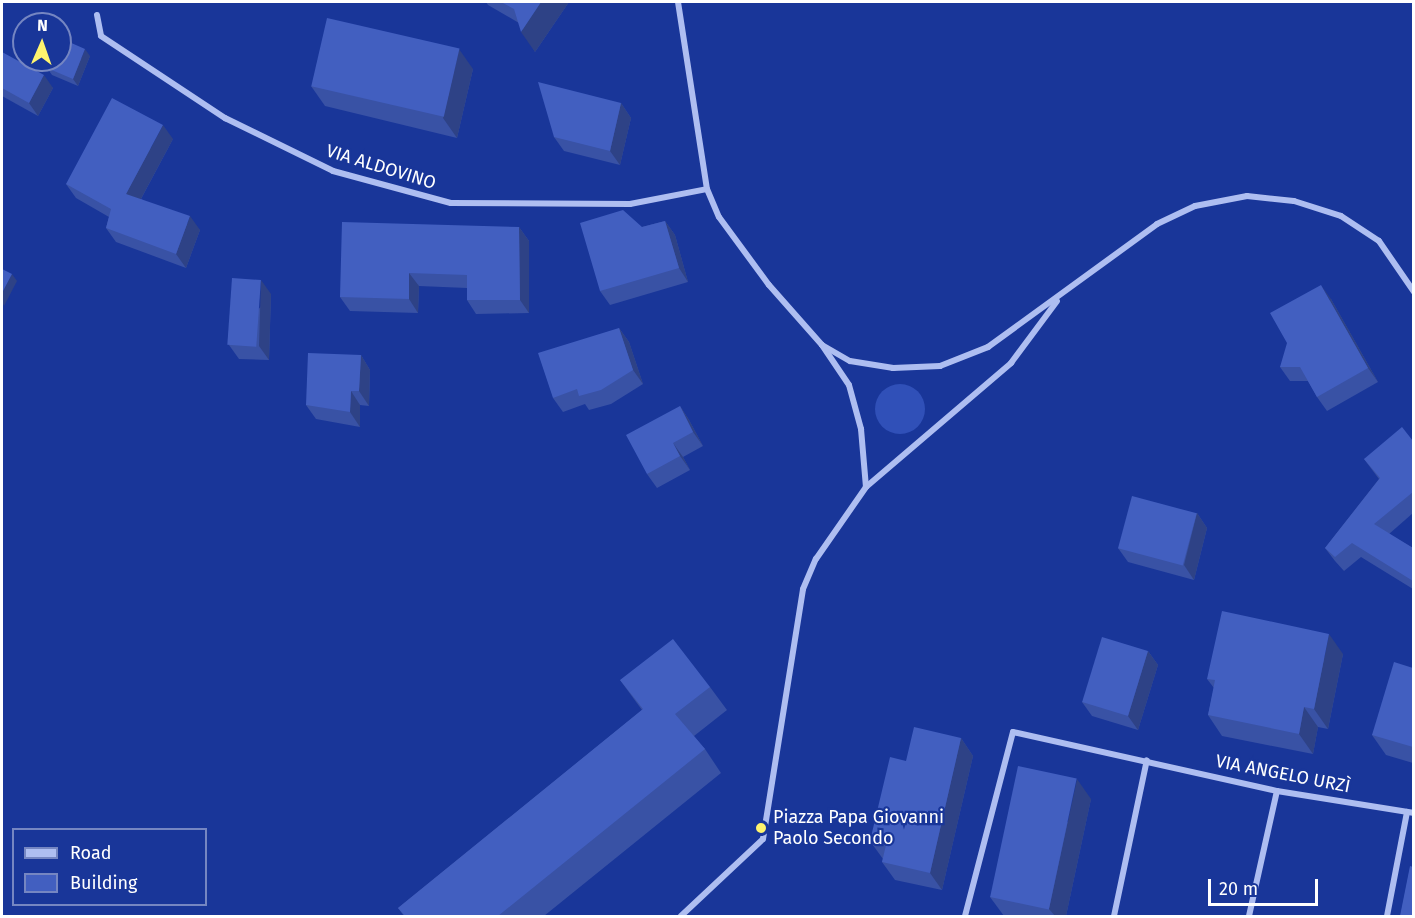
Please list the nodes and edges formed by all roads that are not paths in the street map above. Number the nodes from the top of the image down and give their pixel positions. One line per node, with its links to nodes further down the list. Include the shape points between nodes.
1 (678, 2): 3 (street)
2 (97, 15): 3 (street, VIA ALDOVINO, via 101,36 225,118 333,171 451,203 630,204)
3 (707, 189): 6 (street, via 719,217 769,285)
4 (1413, 292): 5 (street, via 1379,241 1341,216 1294,201 1247,196 1195,206 1157,224)
5 (1057, 302): 6 (street, via 988,347 940,366 893,368 850,361); 7 (street, via 1011,363)
6 (822, 345): 7 (street, via 849,385 861,429)
7 (866, 487): 11 (street, via 816,559 803,589 764,839)
8 (1147, 760): 9 (street, VIA ANGELO URZÌ); 12 (street, VIA ANGELO URZÌ, via 1013,732); 13 (street)
9 (1277, 790): 10 (street, VIA ANGELO URZÌ); 14 (street)
10 (1410, 813): 15 (street)
11 (681, 916)
12 (965, 916)
13 (1114, 916)
14 (1249, 916)
15 (1387, 916)

